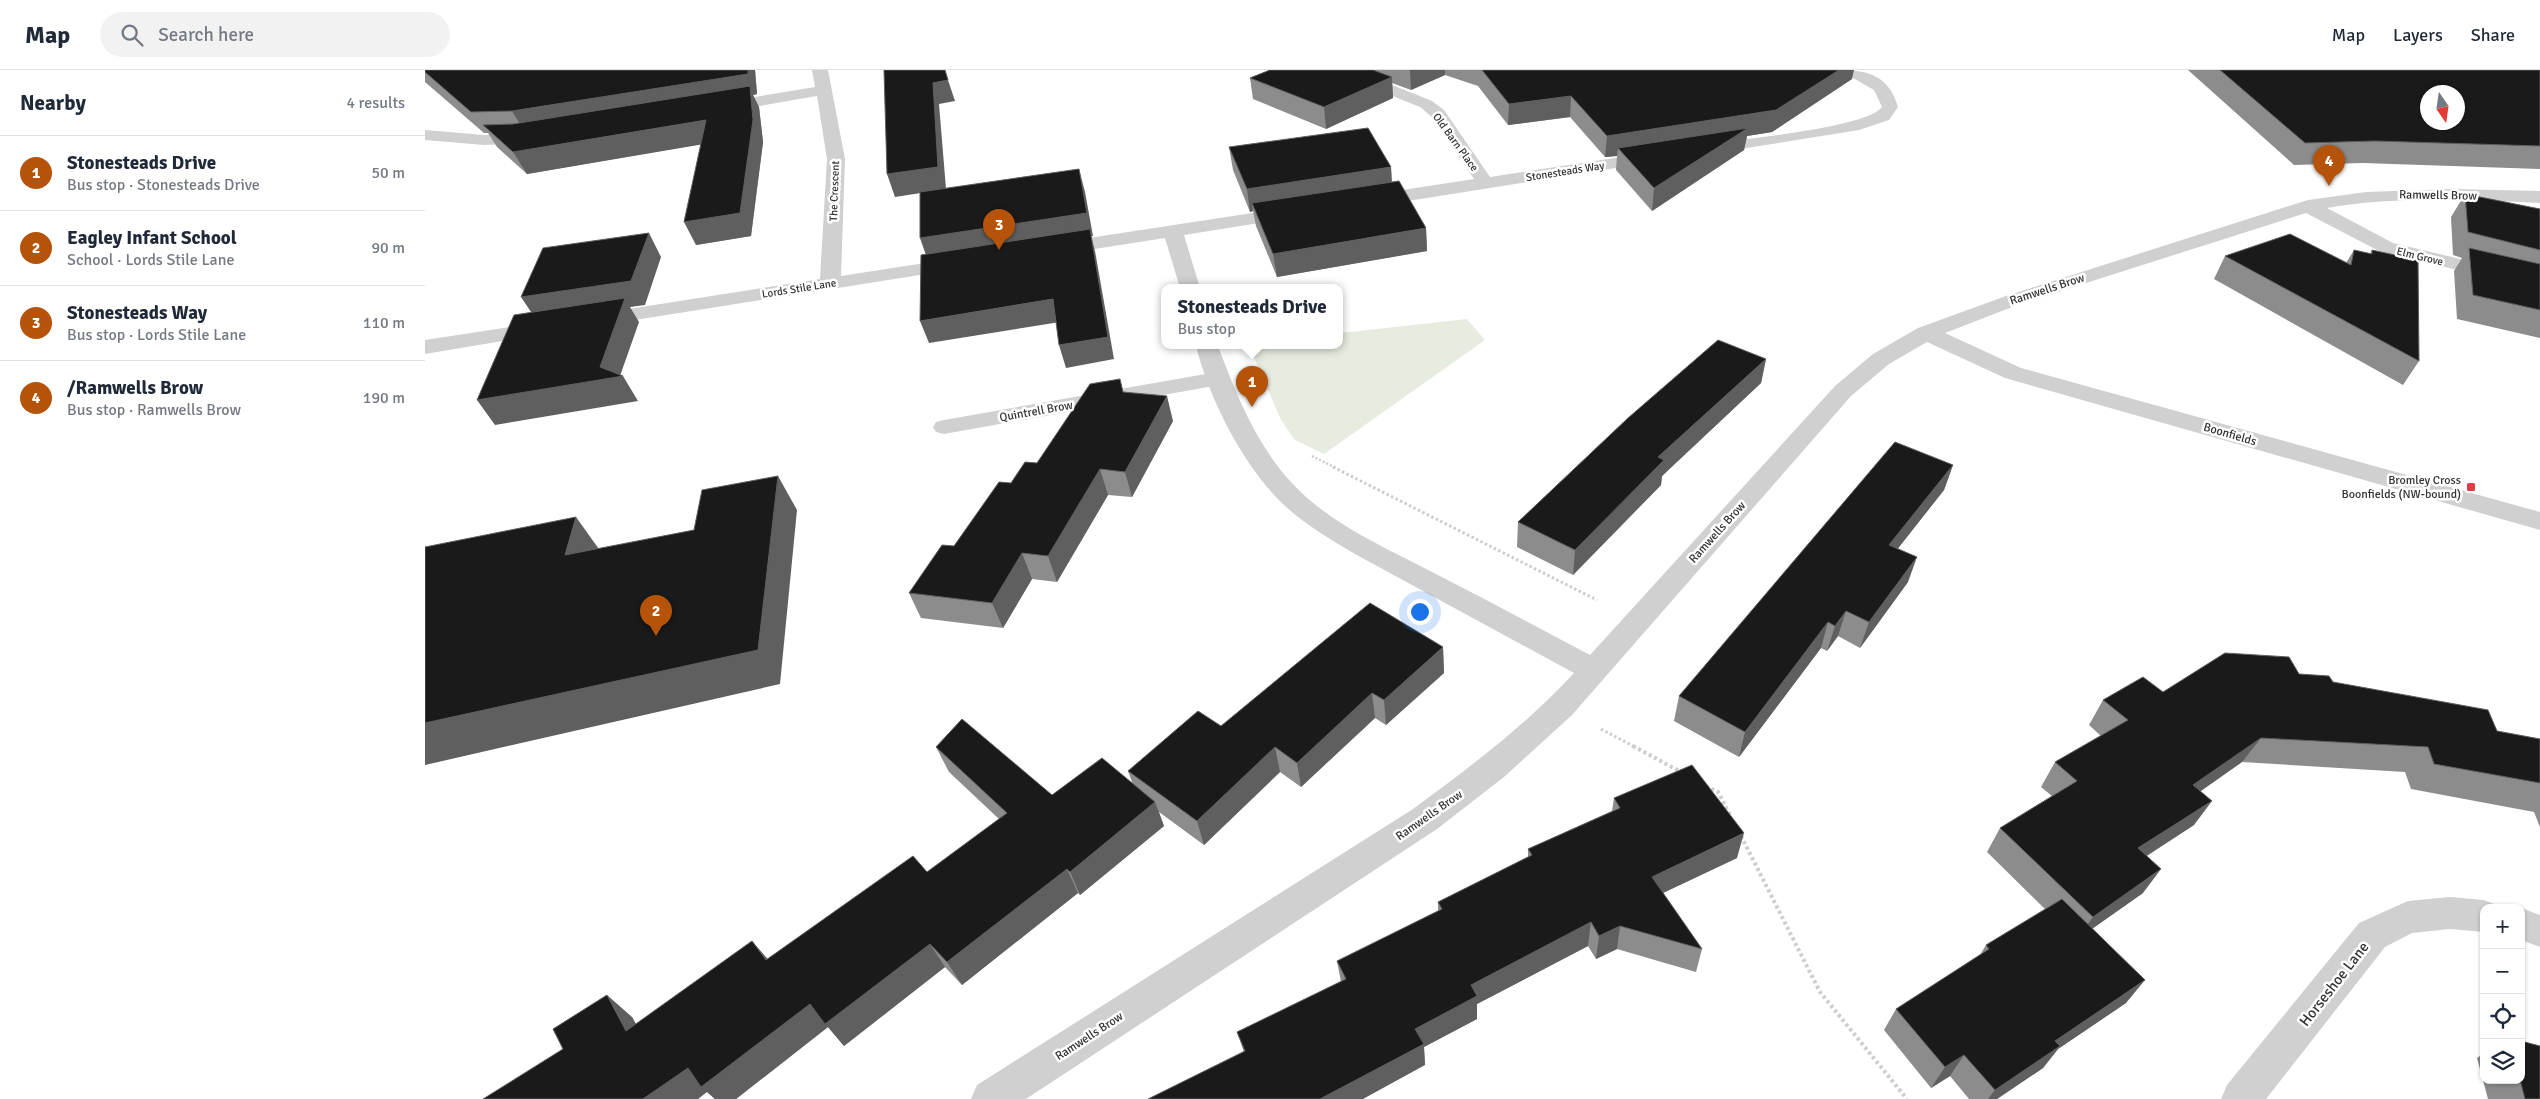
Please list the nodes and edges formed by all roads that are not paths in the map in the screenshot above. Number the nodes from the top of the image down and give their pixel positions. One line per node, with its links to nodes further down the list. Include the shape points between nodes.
1 (819, 70): 4 (street, The Crescent)
2 (1341, 70): 10 (street, Old Barn Place, via 1426,104 1438,114)
3 (1847, 70): 8 (street, via 1877,84 1888,95 1891,107 1883,116 1841,128)
4 (824, 90): 5 (street); 18 (street, The Crescent, via 836,159)
5 (699, 111)
6 (425, 136): 7 (street, via 484,140)
7 (549, 136)
8 (1692, 151)
9 (1673, 154): 10 (street, Stonesteads Way)
10 (1485, 183): 12 (street, Stonesteads Way)
11 (2540, 197): 13 (street, Ramwells Brow, via 2392,194)
12 (1348, 204)
13 (2308, 206): 20 (street, Elm Grove, via 2386,247 2406,254); 21 (street, Ramwells Brow, via 2013,300)
14 (1309, 210): 15 (street)
15 (1173, 231): 16 (street); 19 (street)
16 (1036, 252)
17 (977, 261): 18 (street, Lords Stile Lane)
18 (830, 283): 22 (street, Lords Stile Lane)
19 (1189, 284)
20 (2540, 284)
21 (1926, 333): 26 (street, Boonfields, via 2013,373); 27 (street, Ramwells Brow, via 1881,359 1843,390)
22 (425, 347)
23 (1208, 349): 24 (street)
24 (1217, 379): 25 (lane, Quintrell Brow); 27 (street, via 1267,469 1283,489 1308,511 1375,553)
25 (944, 427)
26 (2540, 521)
27 (1593, 670): 31 (street, Ramwells Brow, via 1561,707 1493,768 1425,819)
28 (2480, 916): 32 (street, Horseshoe Lane, via 2450,913 2408,917 2372,935)
29 (2525, 925): 30 (street)
30 (2540, 931)
31 (991, 1099)
32 (2241, 1099)

